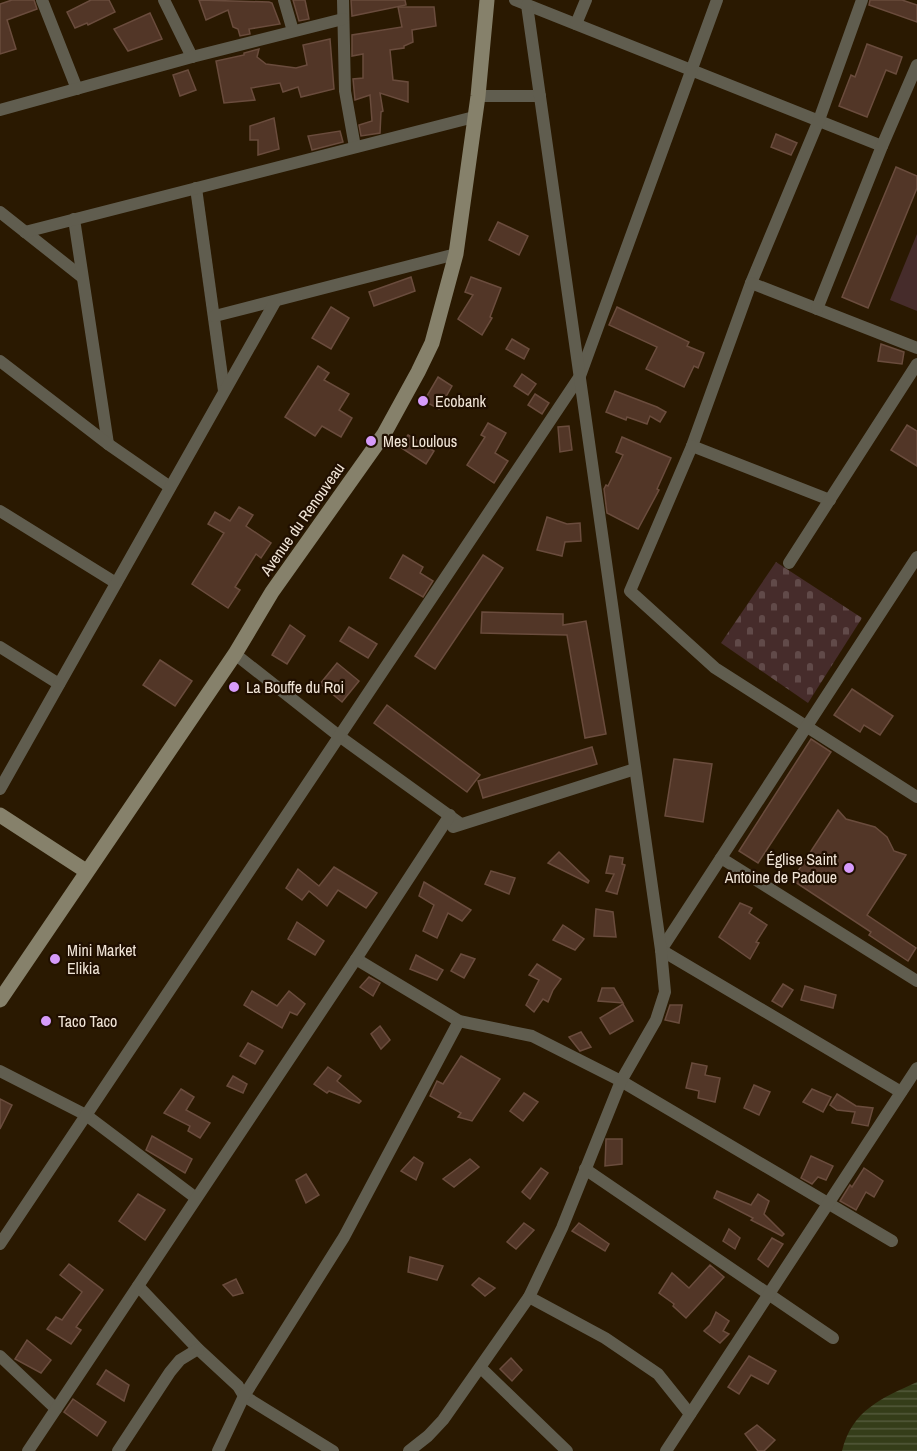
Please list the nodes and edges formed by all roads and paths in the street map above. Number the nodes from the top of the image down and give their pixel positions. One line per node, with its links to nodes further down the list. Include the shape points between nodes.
1 (42, 0): 16 (street)
2 (164, 0): 13 (street)
3 (284, 0): 12 (street)
4 (342, 0): 10 (street)
5 (487, 0): 17 (main road, Avenue du Renouveau)
6 (586, 0): 11 (street)
7 (717, 0): 15 (street)
8 (862, 0): 21 (street)
9 (521, 2): 11 (street); 18 (street)
10 (343, 19): 12 (street); 23 (street, via 345,91)
11 (576, 24): 15 (street)
12 (293, 31): 13 (street)
13 (192, 57): 16 (street)
14 (917, 65): 22 (street)
15 (691, 70): 21 (street); 37 (street)
16 (77, 89): 19 (street)
17 (478, 96): 18 (street); 20 (main road, Avenue du Renouveau)
18 (540, 96): 37 (street)
19 (0, 110)
20 (474, 117): 23 (street); 28 (main road, Avenue du Renouveau)
21 (819, 120): 22 (street); 30 (street)
22 (882, 146): 32 (street)
23 (356, 147): 24 (street)
24 (196, 188): 26 (street); 33 (street)
25 (0, 212): 27 (street)
26 (74, 219): 27 (street); 29 (street)
27 (25, 232): 29 (street)
28 (456, 254): 31 (street); 48 (main road, Avenue du Renouveau, via 432,342 404,401 272,592)
29 (82, 277): 39 (street)
30 (751, 283): 32 (street); 40 (street)
31 (275, 302): 33 (street); 38 (street)
32 (817, 309): 34 (street)
33 (215, 316): 38 (street)
34 (917, 348)
35 (0, 362): 39 (street)
36 (917, 364): 42 (street)
37 (579, 376): 51 (street); 52 (street)
38 (224, 391): 41 (street)
39 (108, 444): 41 (street)
40 (692, 446): 42 (street); 50 (street, via 630,591 715,668)
41 (170, 487): 46 (street)
42 (830, 500): 45 (street)
43 (0, 511): 46 (street)
44 (917, 557): 50 (street)
45 (789, 563)
46 (116, 583): 49 (street)
47 (0, 647): 49 (street)
48 (235, 654): 51 (street); 60 (main road, Avenue du Renouveau)
49 (59, 684): 53 (street)
50 (807, 726): 54 (street); 59 (street)
51 (339, 736): 56 (street); 70 (street)
52 (635, 769): 57 (street); 61 (street)
53 (0, 789)
54 (916, 795)
55 (0, 815): 60 (main road)
56 (450, 815): 57 (street); 58 (street)
57 (461, 824): 58 (street)
58 (438, 832): 62 (street)
59 (721, 858): 61 (street); 63 (street)
60 (86, 871): 64 (main road, Avenue du Renouveau)
61 (661, 950): 68 (street, via 665,992 656,1020); 69 (street)
62 (356, 959): 65 (street); 72 (street)
63 (917, 981)
64 (0, 1000)
65 (459, 1021): 68 (street, via 532,1036); 83 (street, via 344,1237)
66 (917, 1068): 69 (street)
67 (0, 1071): 70 (street)
68 (621, 1081): 71 (street); 73 (street)
69 (901, 1092): 73 (street)
70 (86, 1115): 72 (street); 75 (street)
71 (585, 1169): 77 (street); 78 (street)
72 (196, 1198): 76 (street)
73 (828, 1203): 74 (street); 77 (street)
74 (892, 1241)
75 (0, 1244)
76 (138, 1286): 80 (street); 84 (street)
77 (769, 1294): 79 (street); 85 (street)
78 (529, 1297): 82 (street); 85 (street, via 605,1338 658,1374)
79 (833, 1338)
80 (198, 1349): 83 (street); 88 (street, via 170,1372)
81 (0, 1356): 84 (street)
82 (481, 1368): 86 (street); 91 (street, via 443,1420)
83 (244, 1396): 89 (street); 90 (street)
84 (56, 1409): 87 (street)
85 (690, 1414): 92 (street)
86 (561, 1449)
87 (28, 1451)
88 (118, 1451)
89 (218, 1451)
90 (333, 1451)
91 (409, 1451)
92 (666, 1451)

